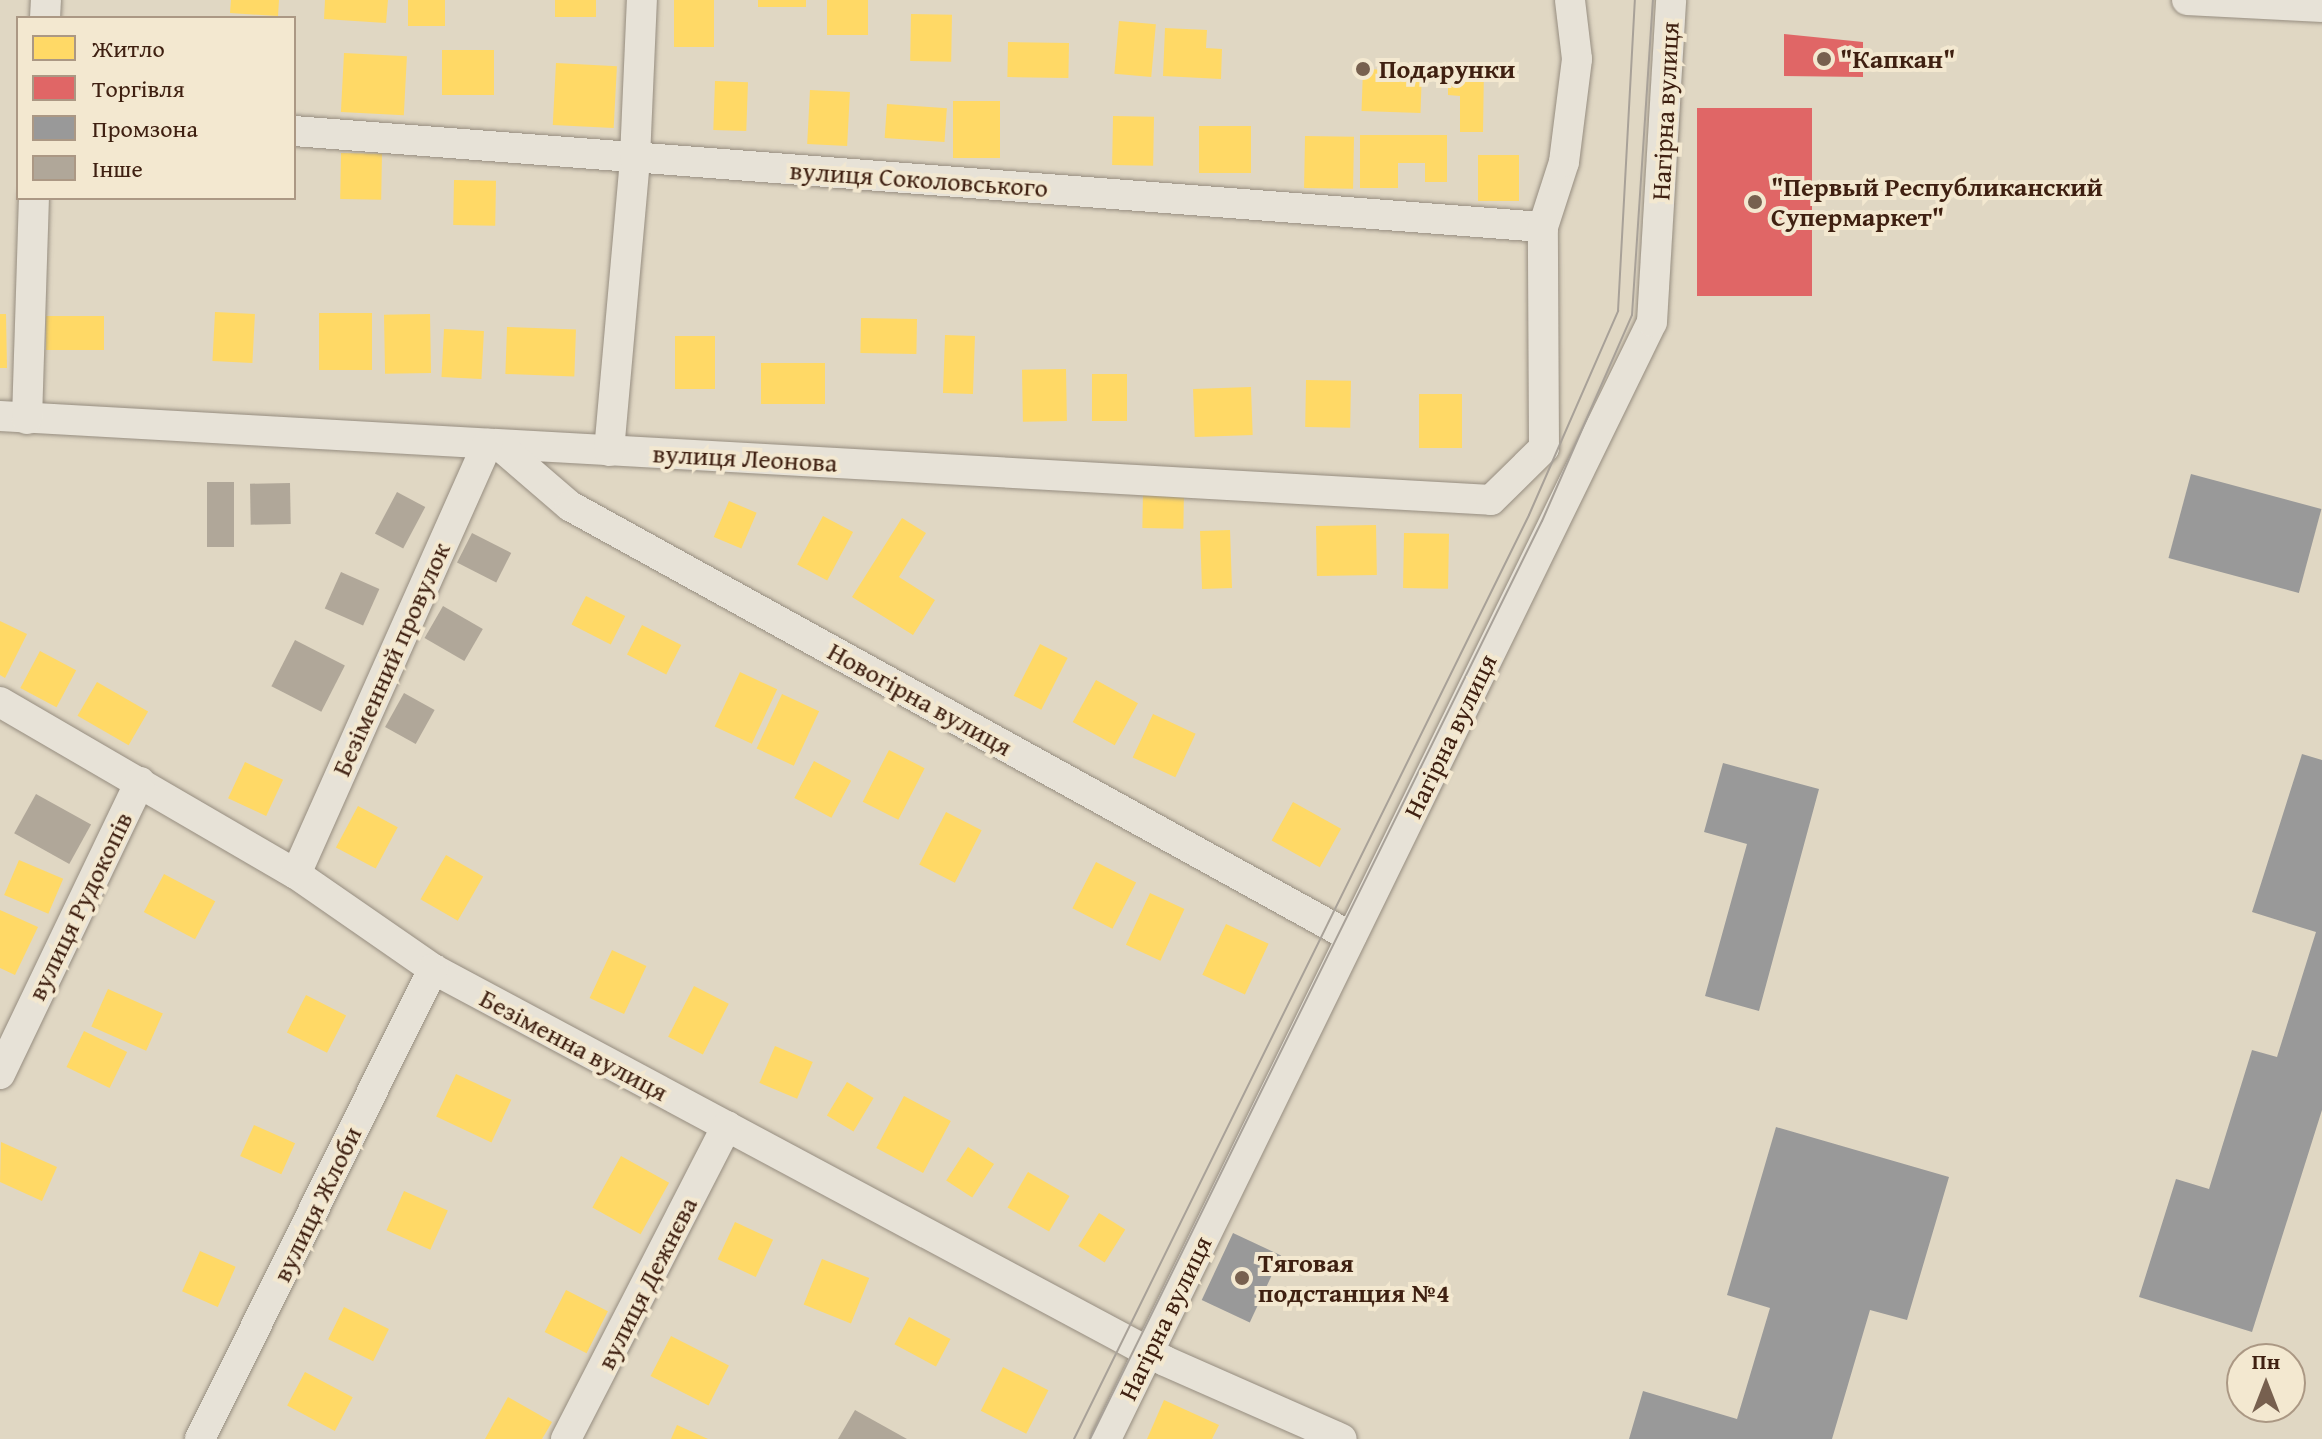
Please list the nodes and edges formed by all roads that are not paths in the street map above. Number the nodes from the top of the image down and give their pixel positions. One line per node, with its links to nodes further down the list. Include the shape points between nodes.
1 (642, 0): 8 (street)
2 (1570, 0): 10 (street, via 1577,59 1564,162)
3 (1671, 0): 17 (street, Нагірна вулиця, via 1652,322)
4 (2187, 0): 5 (street)
5 (2277, 3): 6 (street)
6 (2322, 7)
7 (296, 131): 8 (street, вулиця Соколовського)
8 (635, 158): 10 (street, вулиця Соколовського); 13 (street)
9 (34, 200): 11 (street)
10 (1543, 227): 13 (street, вулиця Леонова, via 1544,448 1491,500)
11 (14, 417): 12 (street, вулиця Леонова)
12 (493, 445): 13 (street, вулиця Леонова); 16 (street, Безіменний провулок); 17 (street, Новогірна вулиця, via 570,506)
13 (609, 451)
14 (0, 702): 15 (street, Безіменна вулиця)
15 (140, 782): 16 (street, Безіменна вулиця); 19 (street, вулиця Рудокопів)
16 (296, 874): 18 (street, Безіменна вулиця)
17 (1351, 937): 21 (street, Нагірна вулиця)
18 (433, 969): 20 (street, Безіменна вулиця); 22 (street, вулиця Жлоби)
19 (0, 1074)
20 (727, 1126): 21 (street, Безіменна вулиця); 23 (street, вулиця Дежнєва)
21 (1157, 1356): 24 (street, Нагірна вулиця); 25 (street, Нагірна вулиця)
22 (200, 1439)
23 (566, 1439)
24 (1106, 1439)
25 (1342, 1439)

